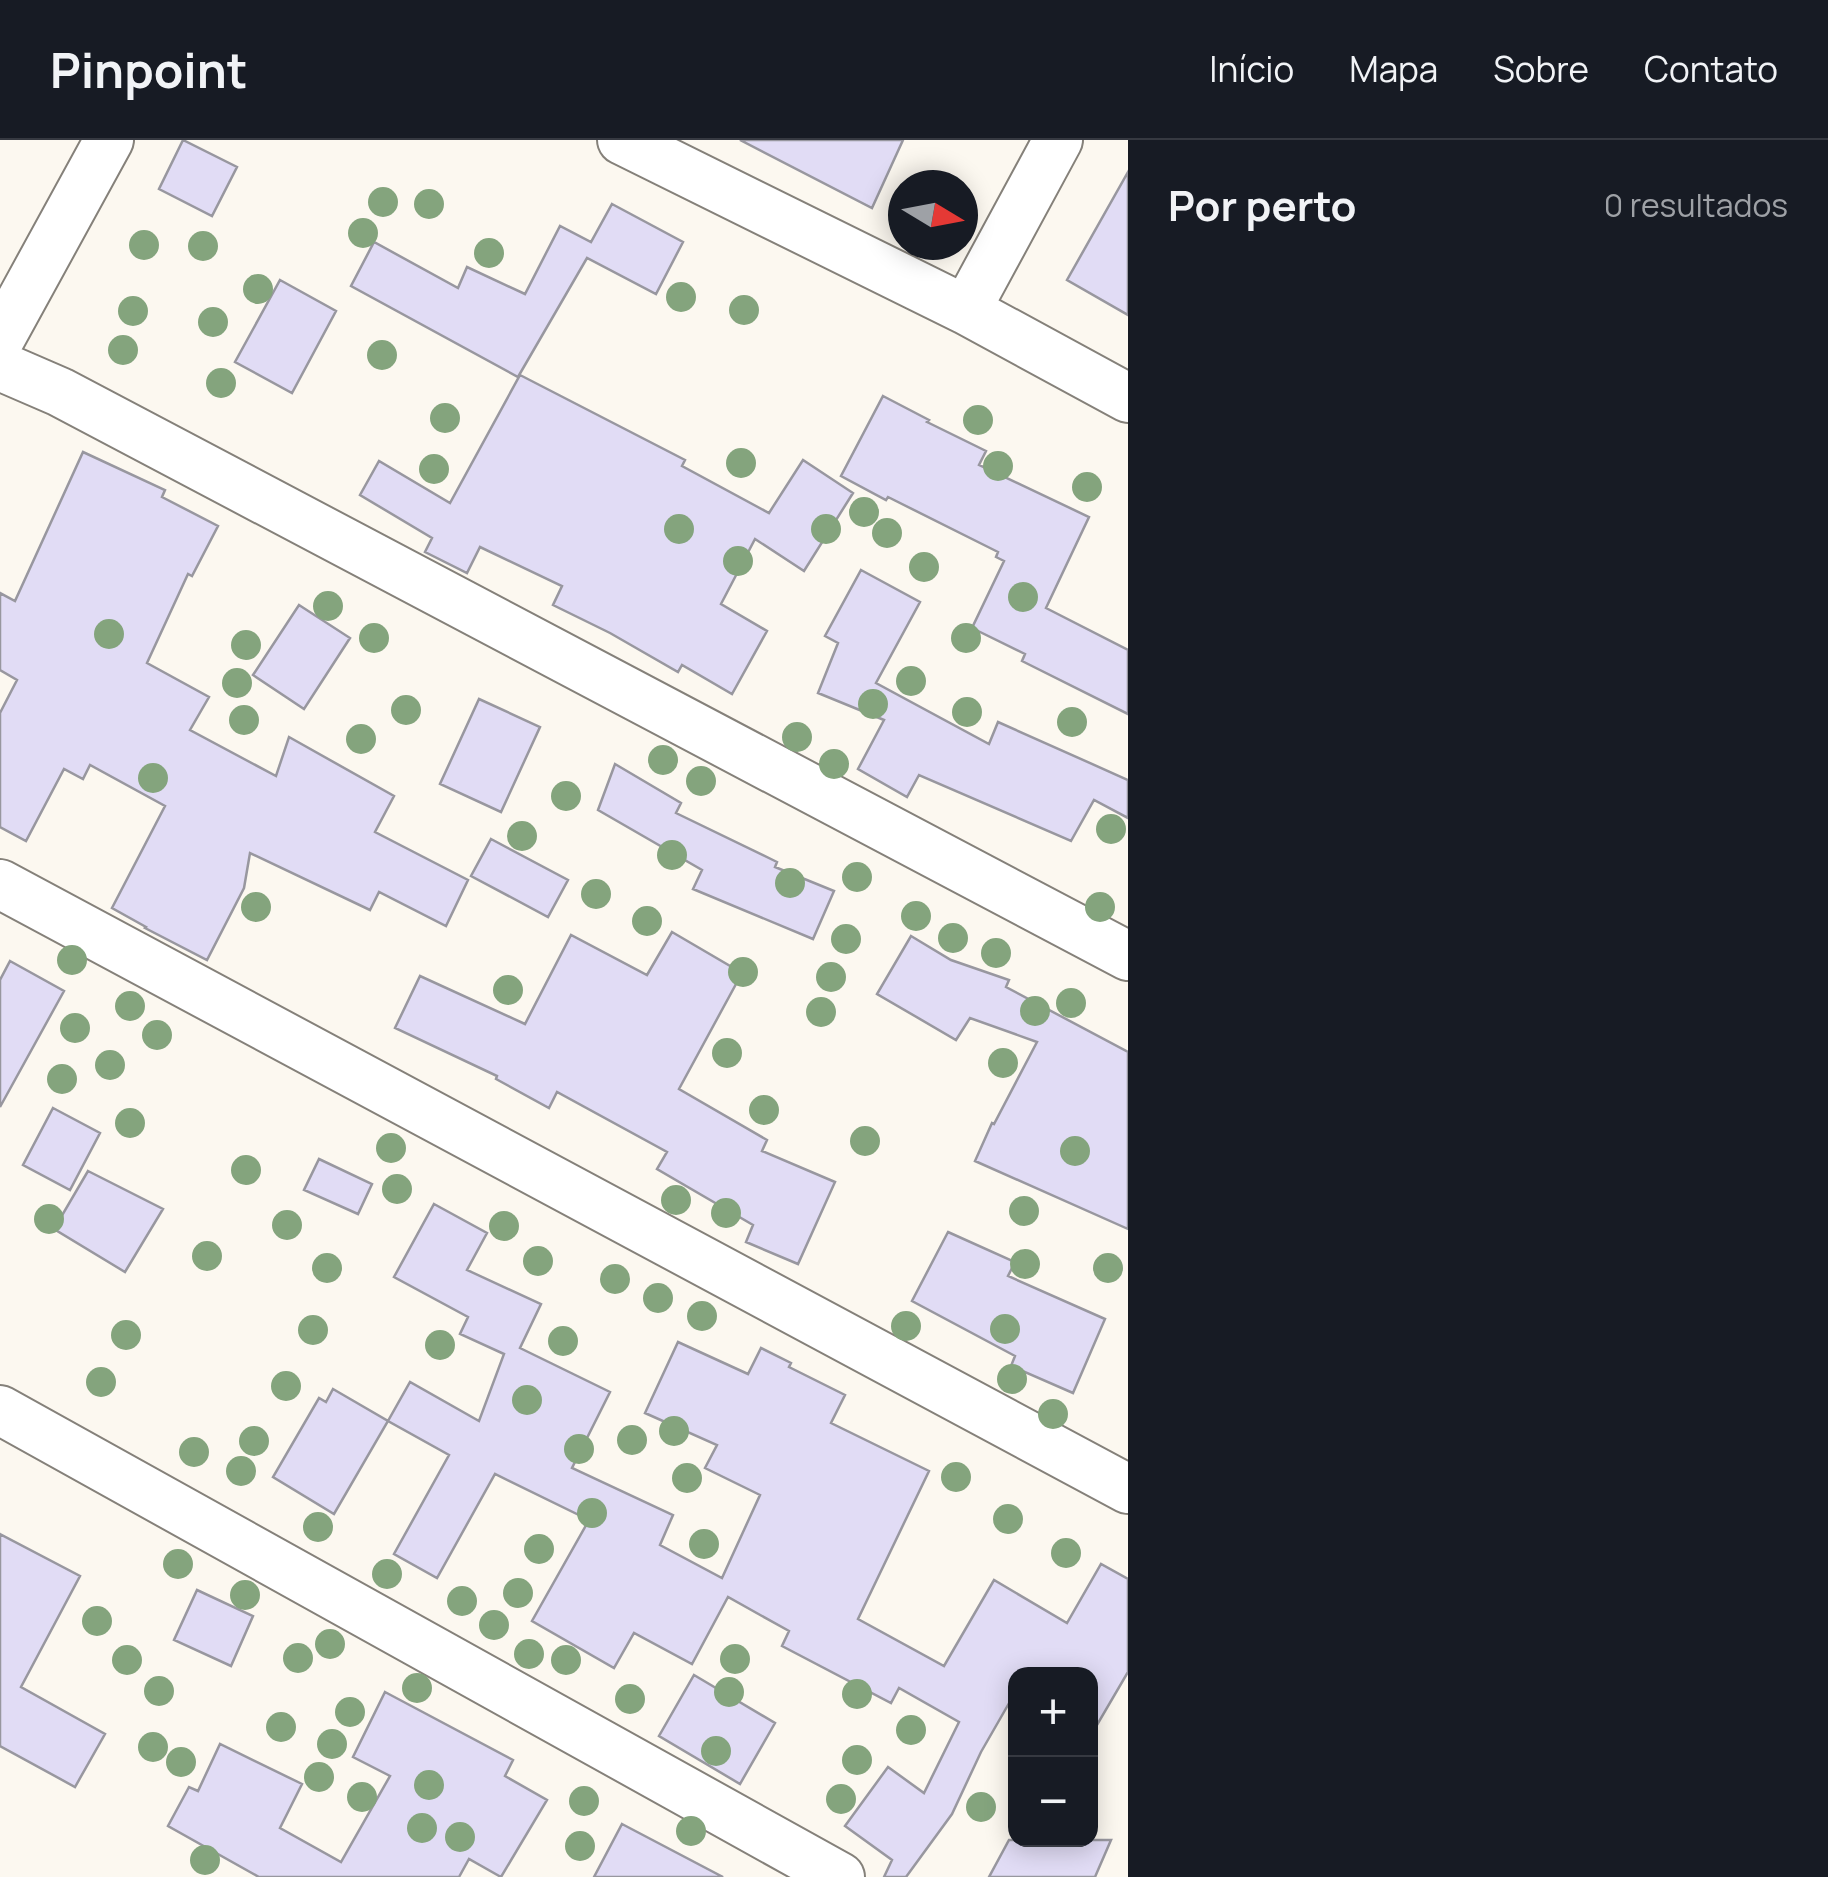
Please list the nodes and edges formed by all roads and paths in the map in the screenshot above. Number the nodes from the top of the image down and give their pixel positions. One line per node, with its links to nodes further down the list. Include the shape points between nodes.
1 (108, 140): 5 (street)
2 (622, 140): 4 (street)
3 (1058, 140): 4 (street)
4 (966, 310): 7 (street)
5 (0, 338)
6 (0, 366): 9 (street)
7 (1128, 398)
8 (0, 884): 11 (street)
9 (1128, 956)
10 (0, 1410): 12 (street)
11 (1128, 1489)
12 (840, 1877)

